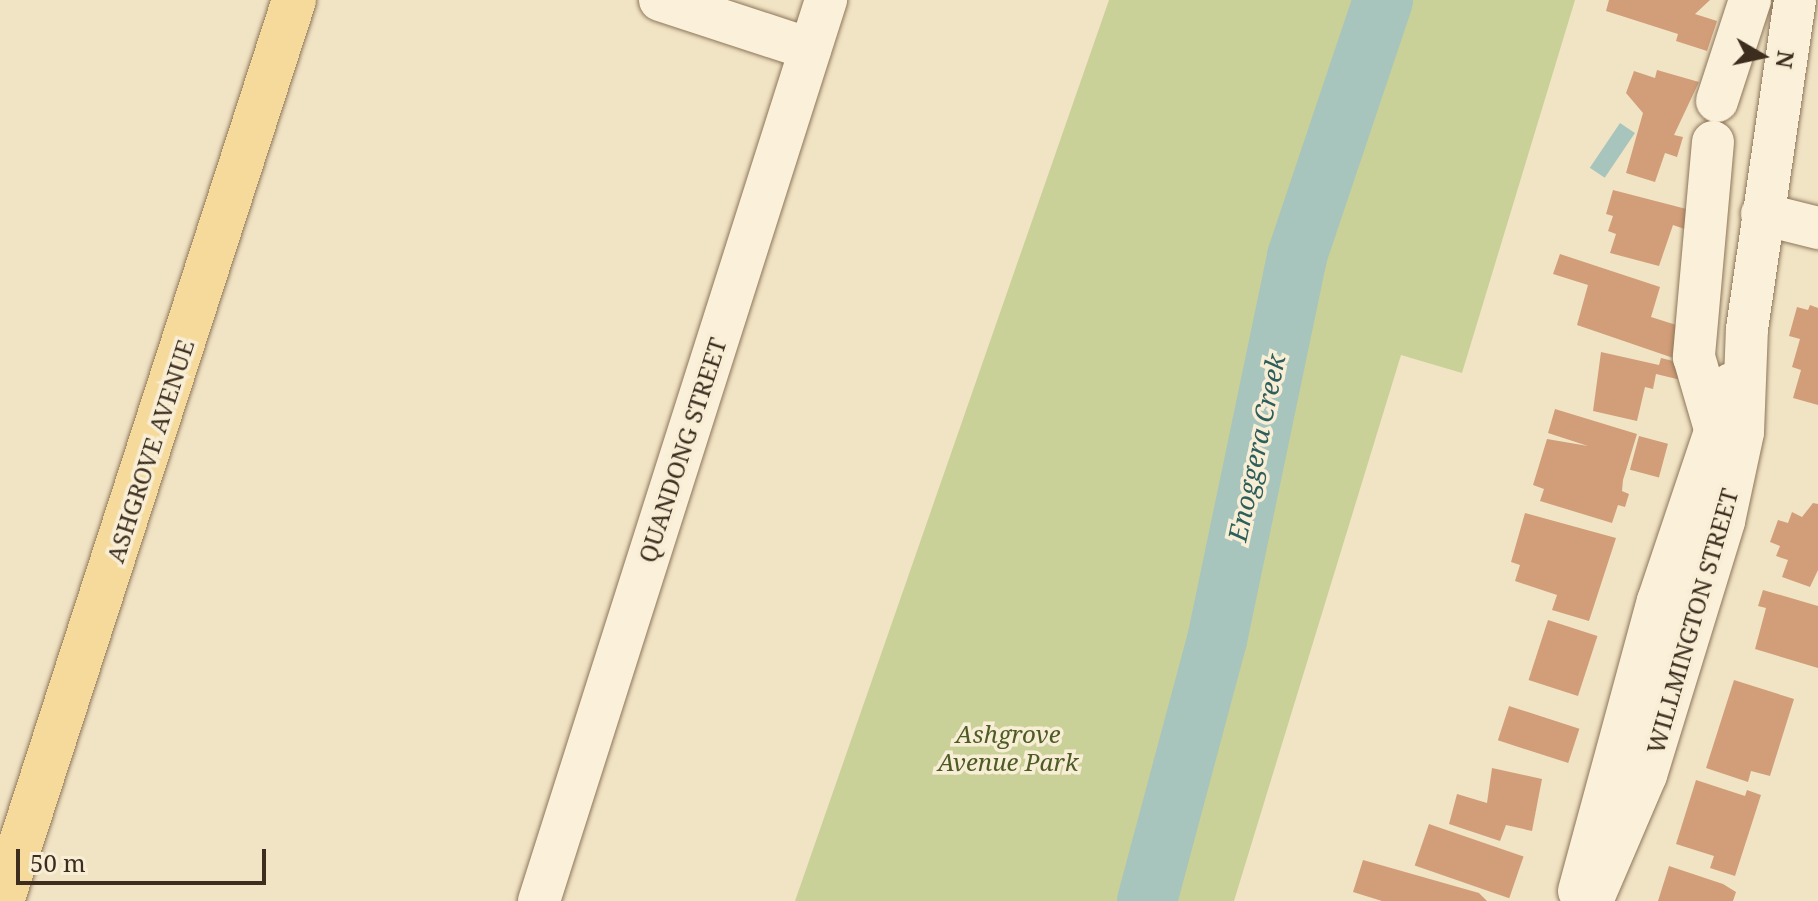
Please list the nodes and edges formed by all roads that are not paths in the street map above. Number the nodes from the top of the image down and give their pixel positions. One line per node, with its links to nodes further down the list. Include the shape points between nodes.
1 (294, 0): 13 (main road, ASHGROVE AVENUE)
2 (660, 0): 6 (street)
3 (826, 0): 6 (street, QUANDONG STREET)
4 (1750, 0): 7 (street)
5 (1795, 0): 9 (street, WILLMINGTON STREET)
6 (810, 49): 14 (street, QUANDONG STREET)
7 (1717, 101)
8 (1713, 142): 12 (street, via 1694,347 1697,376)
9 (1762, 214): 10 (street); 11 (street, WILLMINGTON STREET)
10 (1818, 228)
11 (1747, 329): 12 (street, WILLMINGTON STREET); 16 (street, WILLMINGTON STREET, via 1743,432 1724,521 1646,775)
12 (1715, 429): 15 (street, WILLMINGTON STREET, via 1658,601)
13 (4, 882)
14 (539, 901)
15 (1577, 901)
16 (1592, 901)

